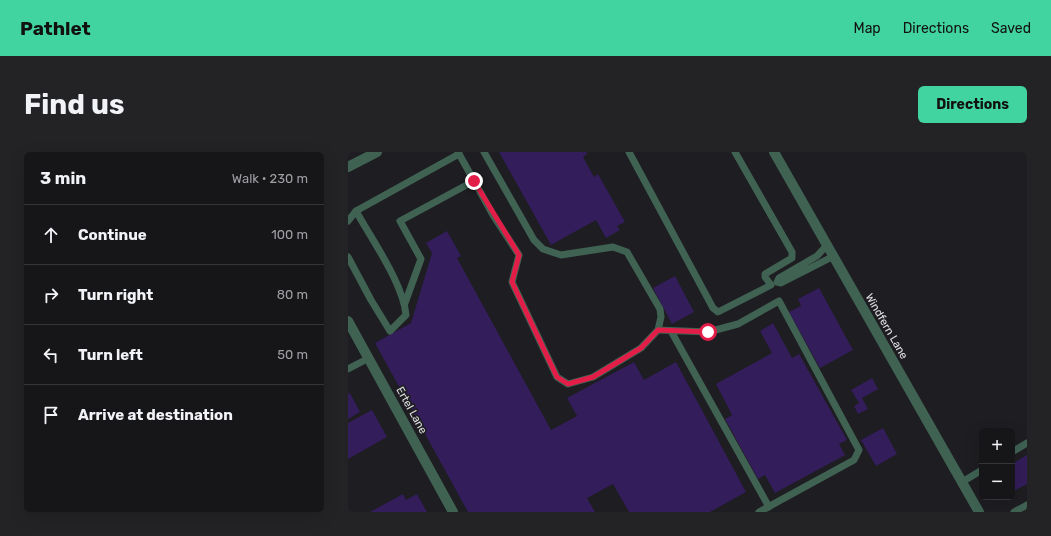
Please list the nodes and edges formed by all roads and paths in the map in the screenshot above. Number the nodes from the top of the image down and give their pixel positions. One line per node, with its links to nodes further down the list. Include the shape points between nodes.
1 (377, 152): 7 (street)
2 (484, 152): 17 (lane, via 534,240 543,250 561,255 613,247 627,252 660,309)
3 (630, 152): 14 (lane, via 713,308 718,312 722,311)
4 (736, 152): 14 (lane, via 792,252 792,258 765,274)
5 (774, 152): 11 (street, Windfern Lane)
6 (458, 153): 8 (lane); 9 (lane)
7 (348, 167)
8 (474, 181): 15 (lane, via 400,221 421,259); 17 (lane, via 519,255 512,282 557,377 568,384 593,377 641,348)
9 (356, 211): 10 (lane); 15 (lane)
10 (348, 221)
11 (827, 245): 12 (street, Windfern Lane); 14 (lane, via 817,256 779,278)
12 (834, 256): 14 (lane, via 781,283); 24 (street, Windfern Lane)
13 (348, 257): 15 (lane, via 390,331 406,315)
14 (774, 284)
15 (405, 303)
16 (348, 321): 19 (street, Ertel Lane)
17 (658, 330): 18 (lane)
18 (671, 331): 26 (lane); 26 (lane, via 708,332 738,324 779,301 859,450 854,460)
19 (369, 358): 20 (lane); 27 (street, Ertel Lane)
20 (348, 369)
21 (1027, 443): 22 (lane)
22 (1015, 450)
23 (979, 472): 24 (lane)
24 (962, 482): 29 (street, Windfern Lane)
25 (1027, 505): 30 (lane)
26 (769, 507): 28 (lane)
27 (453, 512)
28 (759, 512)
29 (979, 512)
30 (1014, 512)

